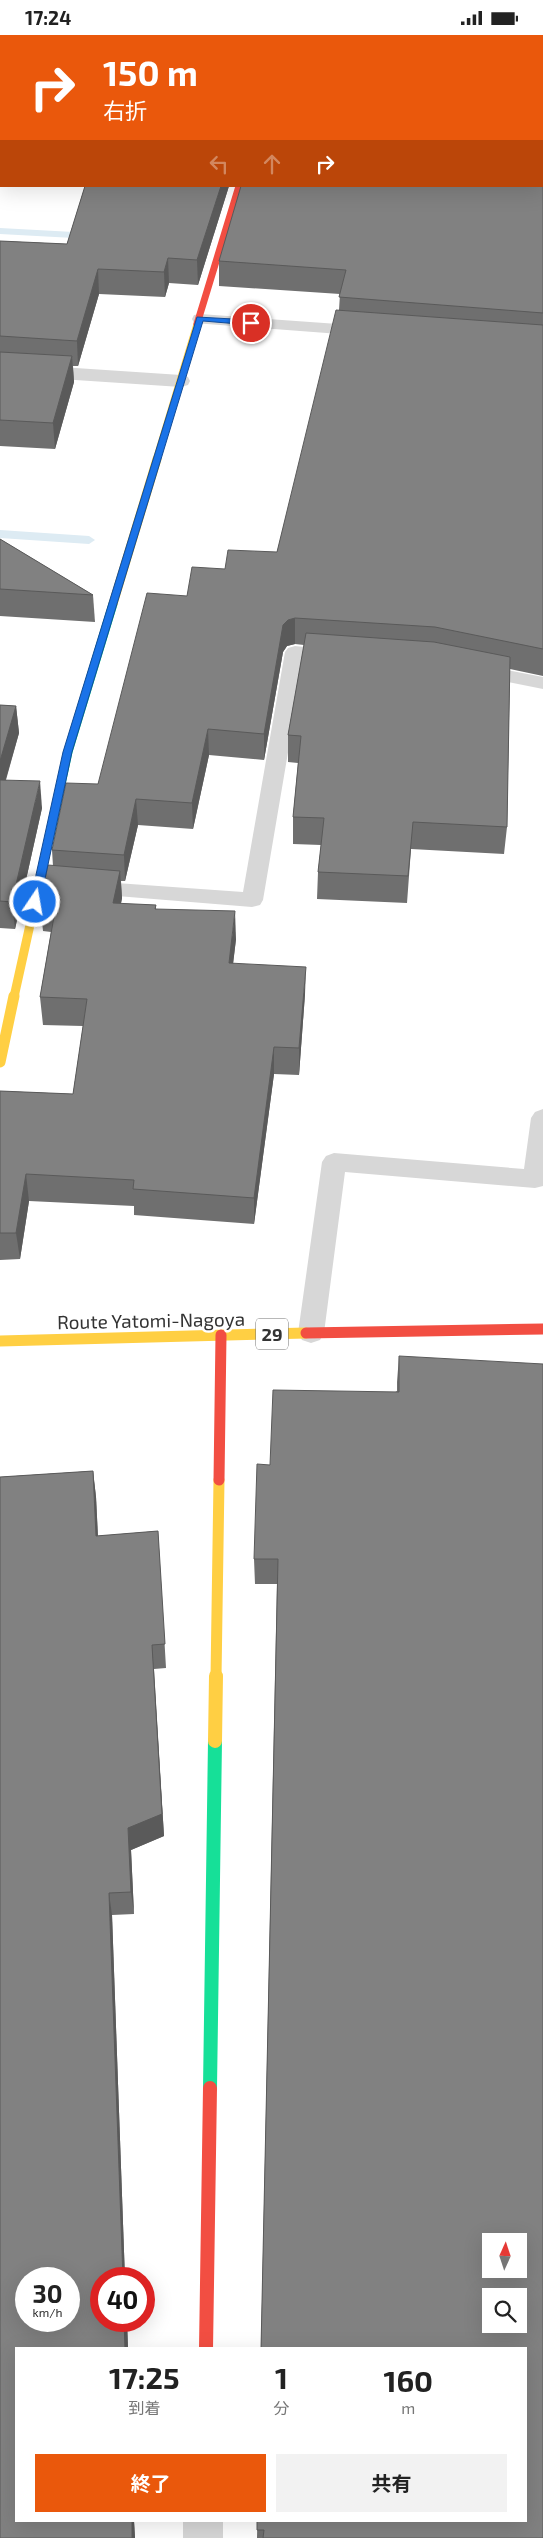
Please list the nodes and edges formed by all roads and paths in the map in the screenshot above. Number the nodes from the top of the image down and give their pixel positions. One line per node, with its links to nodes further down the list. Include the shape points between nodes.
1 (239, 187): 2 (street)
2 (200, 319): 3 (lane); 5 (street)
3 (385, 332)
4 (0, 369): 5 (street)
5 (181, 381): 9 (street, via 68,752)
6 (354, 656): 9 (lane, via 295,652 252,900)
7 (460, 667): 8 (lane)
8 (543, 683)
9 (55, 886): 10 (street)
10 (0, 1062)
11 (543, 1117): 13 (lane, via 535,1179 334,1162)
12 (543, 1329): 13 (street, Route Yatomi-Nagoya / 29)
13 (311, 1333): 14 (street, Route Yatomi-Nagoya / 29)
14 (221, 1335): 15 (street, Route Yatomi-Nagoya / 29); 16 (street)
15 (0, 1341)
16 (206, 2347)
17 (203, 2522): 18 (street)
18 (203, 2538)

